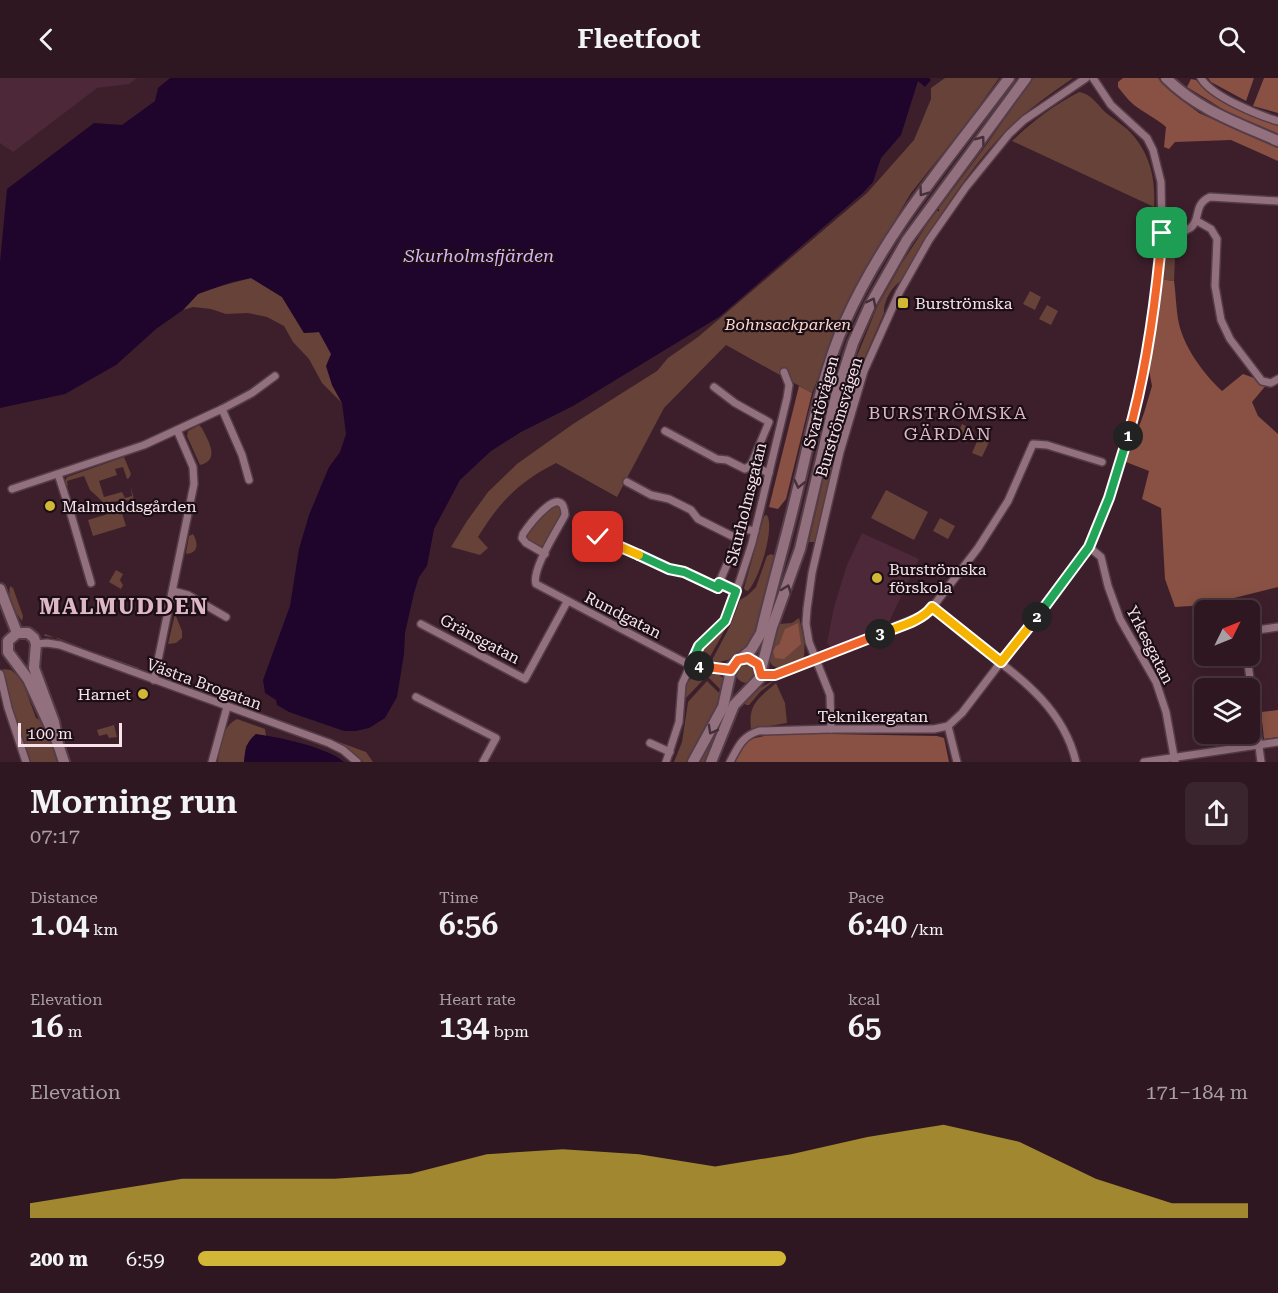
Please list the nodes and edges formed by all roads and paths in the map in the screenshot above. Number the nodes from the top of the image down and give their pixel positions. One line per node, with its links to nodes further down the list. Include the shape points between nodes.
1 (1009, 78): 47 (main road, Svartövägen, one-way to 47, via 892,236 844,323 821,394 761,633 755,646)
2 (1026, 78): 53 (main road, Svartövägen, one-way to 2, via 772,627 800,549 836,396 853,343 908,240)
3 (1086, 78): 48 (street, Burströmsvägen, via 1033,113 1010,134 948,212 898,293 854,400 812,573 806,624)
4 (1093, 78): 11 (street, Teknikergatan, via 1111,105 1141,132 1153,150 1161,182)
5 (1166, 78): 8 (main road, via 1202,107)
6 (1201, 78): 7 (street, via 1221,95)
7 (1278, 121)
8 (1278, 141)
9 (1278, 201): 10 (street, via 1210,197 1200,205)
10 (1197, 221): 11 (street, via 1184,232); 14 (street, via 1211,229 1217,239 1216,296 1230,339 1262,381 1271,383)
11 (1162, 233): 31 (street, Teknikergatan, via 1140,390 1109,498)
12 (784, 372): 20 (street, Skurholmsgatan, via 789,385)
13 (275, 376): 16 (street)
14 (1278, 379)
15 (714, 387): 18 (street, via 768,421)
16 (222, 409): 17 (street); 25 (street)
17 (177, 430): 24 (street); 36 (street, via 195,474)
18 (766, 430): 20 (street); 22 (street)
19 (665, 431): 22 (street, via 717,459 745,469)
20 (778, 435): 23 (street, Skurholmsgatan)
21 (1102, 462): 39 (street, via 1033,444 1008,501 978,548)
22 (751, 465): 23 (street)
23 (769, 473): 28 (street, Skurholmsgatan)
24 (58, 474): 27 (street); 33 (street)
25 (249, 480)
26 (627, 482): 30 (street, via 691,510 698,519)
27 (12, 489)
28 (755, 531): 30 (street, via 744,529); 37 (street, Skurholmsgatan)
29 (598, 537): 34 (street, via 718,588)
30 (738, 539): 34 (street)
31 (1089, 547): 49 (street, Teknikergatan); 66 (street, Yrkesgatan, via 1101,557 1120,619 1155,682)
32 (545, 554): 32 (street, Rundgatan, via 522,538 547,506 555,502 564,508 565,515); 38 (street, Rundgatan, via 536,571 536,584)
33 (91, 583)
34 (719, 583): 37 (street)
35 (0, 589): 44 (main road)
36 (173, 591): 40 (street, via 188,595); 55 (street)
37 (736, 591): 50 (street, Skurholmsgatan, via 725,621 699,646)
38 (567, 602): 41 (street, Gränsgatan, via 525,679); 50 (street, Rundgatan)
39 (932, 607): 48 (street, via 917,619); 49 (street)
40 (226, 617)
41 (421, 624)
42 (1278, 627): 43 (street)
43 (1260, 630)
44 (17, 633): 45 (main road, via 28,633 34,638); 46 (main road, via 8,641)
45 (36, 649): 46 (main road, via 26,661); 55 (street, Västra Brogatan, via 47,643 60,645); 63 (main road, via 34,668)
46 (7, 653): 63 (main road, via 28,679)
47 (741, 659): 52 (main road, via 734,663); 53 (main road, via 753,660)
48 (816, 660): 53 (street, via 775,675); 60 (street, Burströmsvägen, via 830,694)
49 (1001, 662): 59 (street, Teknikergatan); 77 (street, via 1049,706 1069,740)
50 (691, 664): 52 (street, Rundgatan); 65 (street, Skurholmsgatan, via 681,684 679,722)
51 (1248, 666): 64 (street)
52 (731, 672): 56 (main road, via 739,687); 73 (main road, one-way to 73, via 723,707)
53 (761, 673): 56 (main road)
54 (0, 674): 67 (street)
55 (154, 680): 58 (street, Västra Brogatan)
56 (753, 686): 74 (main road, via 734,705)
57 (416, 697): 71 (street, via 496,738)
58 (227, 707): 69 (street); 70 (street, Västra Brogatan, via 329,743)
59 (948, 726): 60 (street, Teknikergatan); 76 (street)
60 (831, 729): 75 (street, Teknikergatan, via 753,733 742,740)
61 (1278, 742): 64 (street)
62 (650, 743): 65 (street)
63 (58, 744): 68 (main road)
64 (1258, 745): 66 (street); 79 (street)
65 (670, 752): 72 (street, Skurholmsgatan)
66 (1176, 760): 78 (street)
67 (26, 762)
68 (64, 762)
69 (212, 762)
70 (357, 762)
71 (483, 762)
72 (666, 762)
73 (693, 762)
74 (711, 762)
75 (730, 762)
76 (957, 762)
77 (1076, 762)
78 (1144, 762)
79 (1261, 762)

